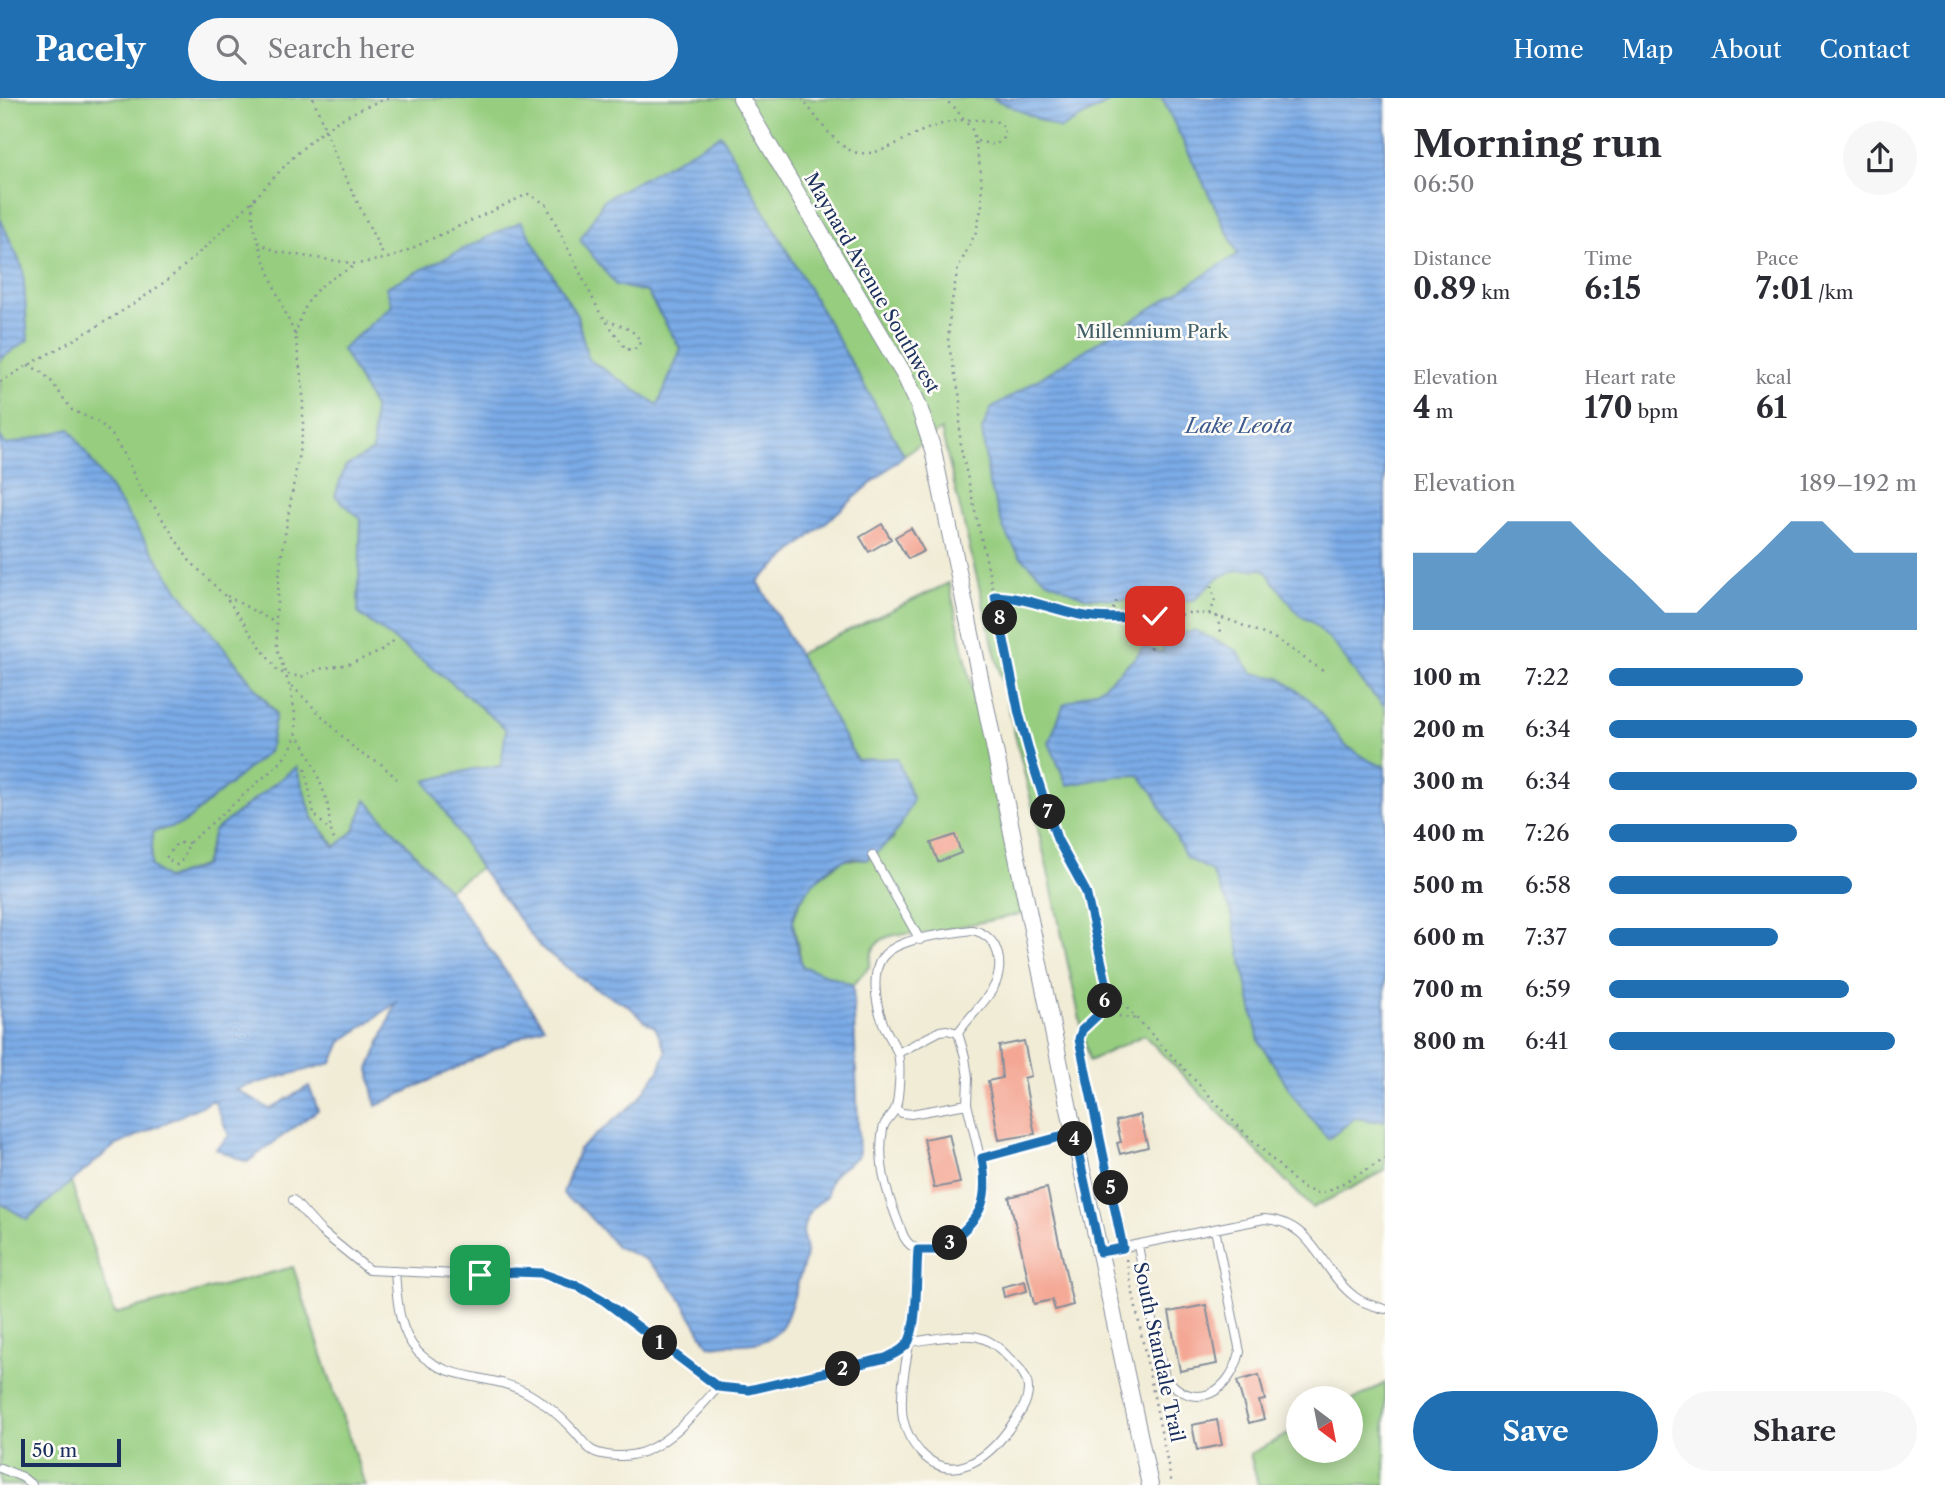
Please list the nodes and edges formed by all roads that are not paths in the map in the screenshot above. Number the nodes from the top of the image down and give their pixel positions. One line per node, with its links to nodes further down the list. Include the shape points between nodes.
1 (741, 98): 8 (street, Maynard Avenue Southwest, via 905,376 933,450)
2 (872, 855): 3 (lane)
3 (920, 940): 4 (lane, via 972,930 987,935 998,948 998,978 993,989); 5 (lane, via 887,953 877,971 881,1019)
4 (958, 1033): 5 (lane, via 940,1031); 6 (lane, via 968,1078)
5 (898, 1053): 7 (lane)
6 (967, 1104): 7 (lane, via 911,1114); 9 (lane)
7 (896, 1110): 13 (lane, via 883,1126 882,1174 904,1237)
8 (1074, 1133): 9 (lane); 14 (street, Maynard Avenue Southwest)
9 (982, 1158): 13 (lane, via 984,1200 974,1221 942,1250)
10 (293, 1200): 15 (lane, via 321,1231 369,1270)
11 (1215, 1229): 12 (lane); 12 (lane, via 1240,1352 1224,1384 1206,1395 1187,1395 1165,1377); 16 (lane, via 1264,1219 1288,1224 1301,1231 1356,1298)
12 (1138, 1245): 14 (lane)
13 (918, 1250): 17 (lane)
14 (1100, 1252): 21 (street, Maynard Avenue Southwest)
15 (395, 1271): 18 (lane, via 556,1277 603,1300); 18 (lane, via 402,1323 417,1351 440,1369 514,1385 565,1421 591,1451 617,1456 648,1450 695,1414)
16 (1385, 1309)
17 (908, 1342): 17 (lane, via 902,1399 903,1421 911,1442 939,1469 954,1471 974,1465 994,1449 1026,1403 1028,1384 1021,1370 990,1342 972,1336); 18 (lane, via 886,1358 822,1374 749,1390)
18 (718, 1387)
19 (0, 1468): 20 (lane)
20 (32, 1485)
21 (1150, 1485)

